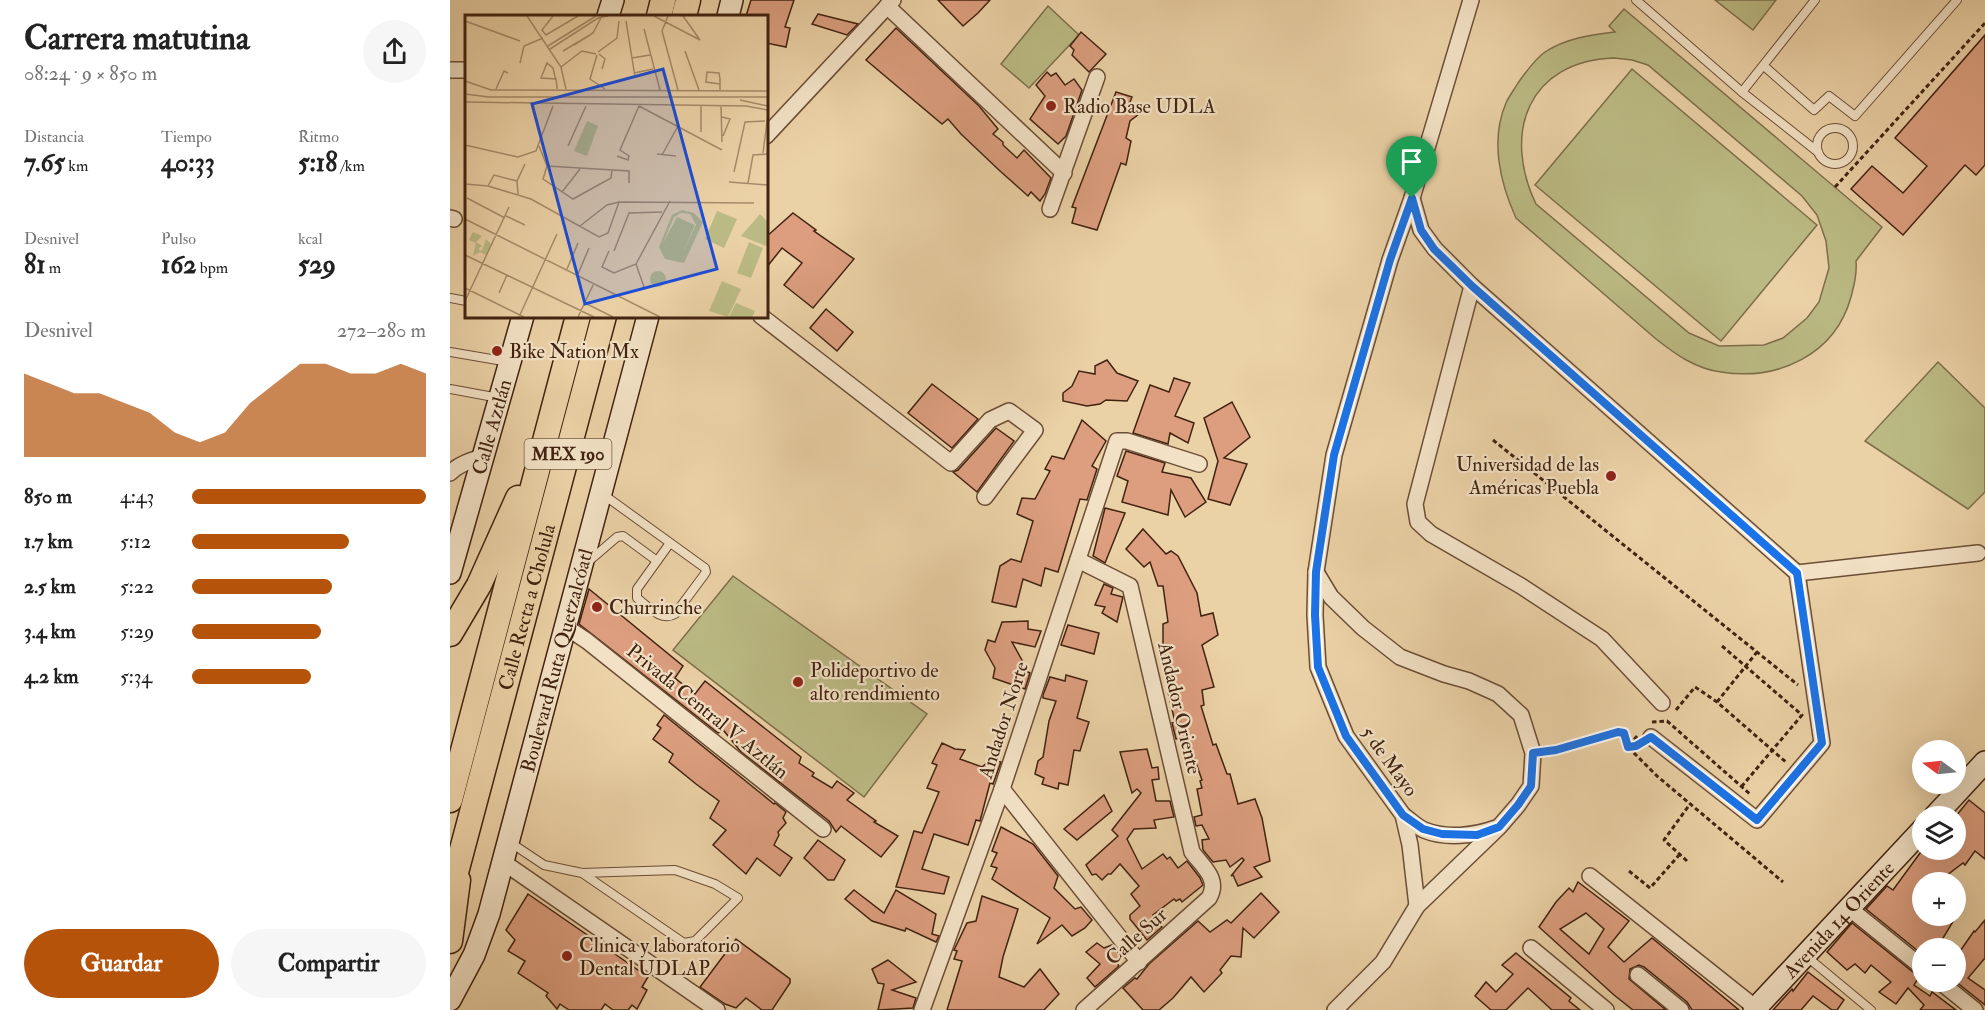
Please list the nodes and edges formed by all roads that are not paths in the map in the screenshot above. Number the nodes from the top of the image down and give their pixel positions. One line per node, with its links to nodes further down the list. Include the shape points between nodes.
1 (613, 0): 10 (main road)
2 (663, 0): 11 (main road)
3 (688, 0): 12 (main road)
4 (732, 0): 13 (main road)
5 (1471, 0): 20 (street, 5 de Mayo)
6 (1636, 0): 16 (lane)
7 (1815, 0): 14 (lane)
8 (1958, 0): 14 (lane, via 1855,116 1829,96 1814,110)
9 (890, 3): 17 (street); 19 (street)
10 (608, 15)
11 (658, 15)
12 (684, 15)
13 (728, 15)
14 (1764, 66): 16 (lane)
15 (1097, 77): 19 (street)
16 (1742, 92): 18 (lane)
17 (768, 134)
18 (1818, 152): 18 (lane, via 1823,160 1841,164 1853,150 1852,141 1848,133 1830,129 1822,134)
19 (1064, 173): 21 (street)
20 (1412, 198): 22 (street, via 1421,230 1434,249); 45 (street, 5 de Mayo, via 1390,260 1334,455)
21 (1050, 209)
22 (1472, 286): 47 (street); 50 (street, via 1415,504 1418,522 1431,534 1602,639)
23 (450, 298): 24 (lane)
24 (465, 301)
25 (522, 318): 31 (main road, Calle Aztlán)
26 (577, 318): 37 (main road, MEX 190)
27 (603, 318): 61 (main road, Calle Recta a Cholula / MEX 190)
28 (647, 318): 38 (main road, Boulevard Ruta Quetzalcóatl)
29 (764, 318): 39 (street, via 951,463 990,420 1009,411 1035,430)
30 (450, 351): 31 (lane)
31 (511, 362): 33 (main road, Calle Aztlán)
32 (450, 389): 33 (lane)
33 (501, 398): 34 (main road, Calle Aztlán)
34 (483, 458): 36 (street); 46 (main road, Calle Aztlán)
35 (1199, 464): 42 (street, Andador Norte, via 1117,441)
36 (450, 473)
37 (536, 476): 49 (main road, via 519,493 479,585); 54 (main road, MEX 190)
38 (601, 493): 40 (lane); 44 (main road, Boulevard Ruta Quetzalcóatl)
39 (985, 497)
40 (670, 543): 43 (lane); 43 (lane, via 706,572 675,614 668,617 662,617 636,593)
41 (1978, 554): 47 (street)
42 (1078, 560): 53 (street, Andador Norte); 65 (street, Andador Oriente, via 1130,586 1192,852 1213,879)
43 (657, 561): 44 (lane, via 623,536)
44 (581, 568): 48 (main road, Boulevard Ruta Quetzalcóatl)
45 (1316, 572): 56 (street, 5 de Mayo, via 1318,667 1346,736); 57 (street, via 1331,597 1362,628 1400,657 1498,694 1521,715 1533,753 1531,786)
46 (450, 573)
47 (1797, 573): 51 (street, via 1822,743 1757,820)
48 (566, 627): 58 (street, Privada Central V. Aztlán); 59 (main road, Boulevard Ruta Quetzalcóatl)
49 (450, 634)
50 (1662, 703)
51 (1651, 737)
52 (1984, 764): 55 (main road)
53 (1002, 789): 73 (street); 79 (street, Andador Norte)
54 (450, 800)
55 (1944, 806)
56 (1403, 815): 57 (street, via 1423,829 1442,834 1477,835); 67 (street, 5 de Mayo)
57 (1499, 827): 67 (street)
58 (823, 828)
59 (508, 841): 62 (main road, Boulevard Ruta Quetzalcóatl); 63 (lane, via 544,865)
60 (1912, 841): 68 (main road, Avenida 14 Oriente)
61 (460, 859): 66 (main road, Calle Recta a Cholula / MEX 190); 69 (main road)
62 (503, 862): 76 (main road, Boulevard Ruta Quetzalcóatl, via 482,934); 78 (street)
63 (582, 873): 63 (lane, via 684,943 696,941 738,898 715,884 675,870)
64 (1590, 876): 77 (street)
65 (1213, 890): 73 (street, Calle Sur)
66 (450, 895)
67 (1417, 906): 81 (street, via 1383,962)
68 (1849, 908): 71 (main road, Avenida 14 Oriente); 72 (street)
69 (450, 941)
70 (1530, 948): 82 (street)
71 (1805, 955): 77 (main road, Avenida 14 Oriente); 84 (lane)
72 (1912, 959)
73 (1139, 962): 80 (street, Calle Sur)
74 (1638, 975): 83 (street)
75 (1953, 992): 85 (street)
76 (450, 1000)
77 (1755, 1009)
78 (717, 1010)
79 (922, 1010)
80 (1084, 1010)
81 (1335, 1010)
82 (1606, 1010)
83 (1681, 1010)
84 (1870, 1010)
85 (1975, 1010)

